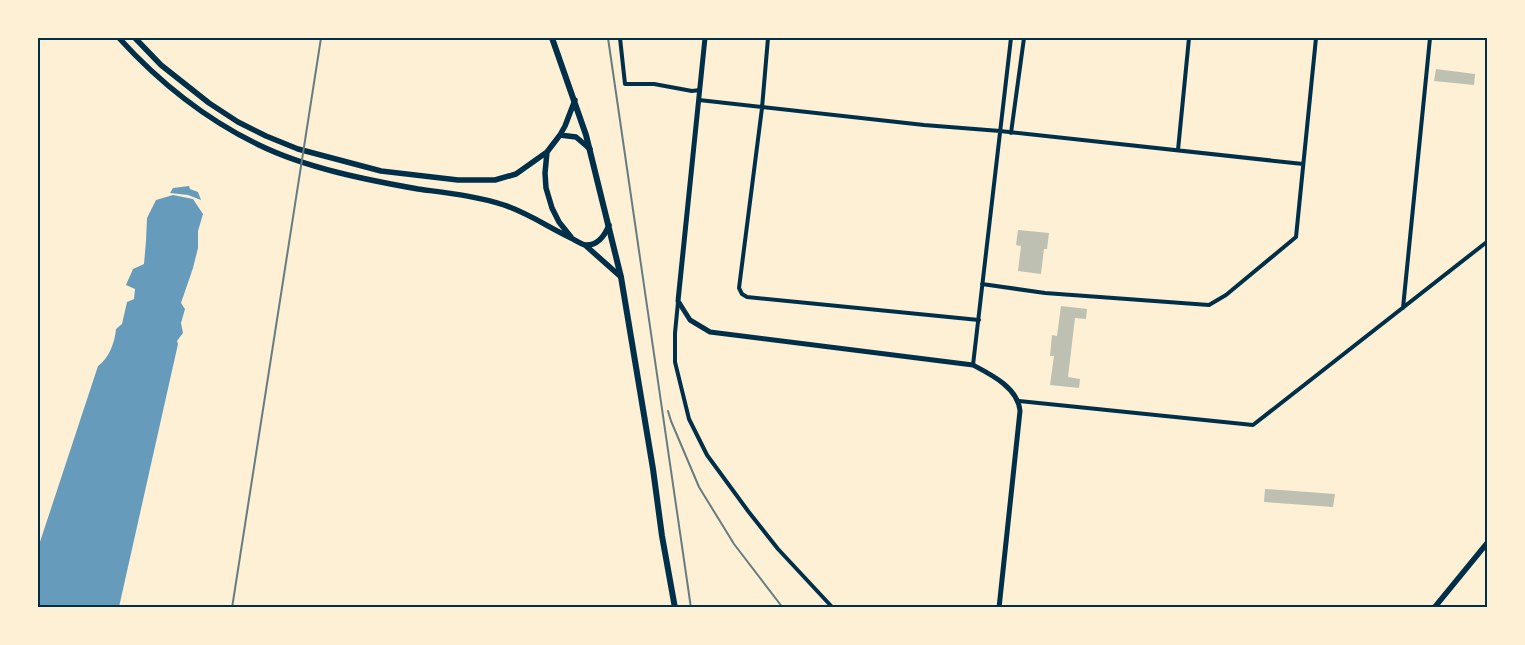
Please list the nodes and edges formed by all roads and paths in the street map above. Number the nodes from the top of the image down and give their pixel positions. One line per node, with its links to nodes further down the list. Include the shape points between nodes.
1 (119, 38): 24 (main road, via 154,74 202,113 261,146 294,160 378,182 498,203)
2 (135, 38): 21 (main road, via 161,65 209,104 238,122 298,149 381,171 458,180 495,180 516,174)
3 (552, 38): 13 (main road)
4 (620, 38): 12 (street, via 625,84)
5 (705, 38): 12 (street)
6 (768, 38): 15 (street)
7 (1011, 38): 16 (street)
8 (1024, 38): 17 (street)
9 (1189, 38): 20 (street)
10 (1316, 38): 22 (street)
11 (1430, 38): 30 (street)
12 (700, 90): 14 (street)
13 (575, 100): 18 (main road); 19 (main road)
14 (699, 100): 15 (street); 29 (street)
15 (762, 108): 16 (street); 31 (street, via 739,288 742,294)
16 (1000, 132): 17 (street); 28 (street)
17 (1011, 133): 20 (street)
18 (560, 135): 19 (main road, via 576,137); 21 (main road)
19 (590, 149): 23 (main road)
20 (1178, 150): 22 (street)
21 (547, 152): 24 (main road, via 548,199 558,222)
22 (1303, 164): 28 (street, via 1296,236 1210,305)
23 (609, 225): 26 (main road, via 598,242); 27 (main road)
24 (574, 239): 26 (main road)
25 (1488, 241): 30 (street)
26 (585, 245): 27 (main road)
27 (621, 277): 35 (main road)
28 (982, 284): 31 (street)
29 (678, 301): 32 (street, via 690,320 710,332); 36 (street, via 675,362 689,419 707,455 778,549)
30 (1403, 308): 33 (street, via 1253,425)
31 (979, 320): 32 (street)
32 (973, 365): 33 (street, via 998,380)
33 (1019, 401): 37 (street)
34 (1488, 542): 38 (main road)
35 (675, 608)
36 (833, 608)
37 (999, 608)
38 (1434, 608)

